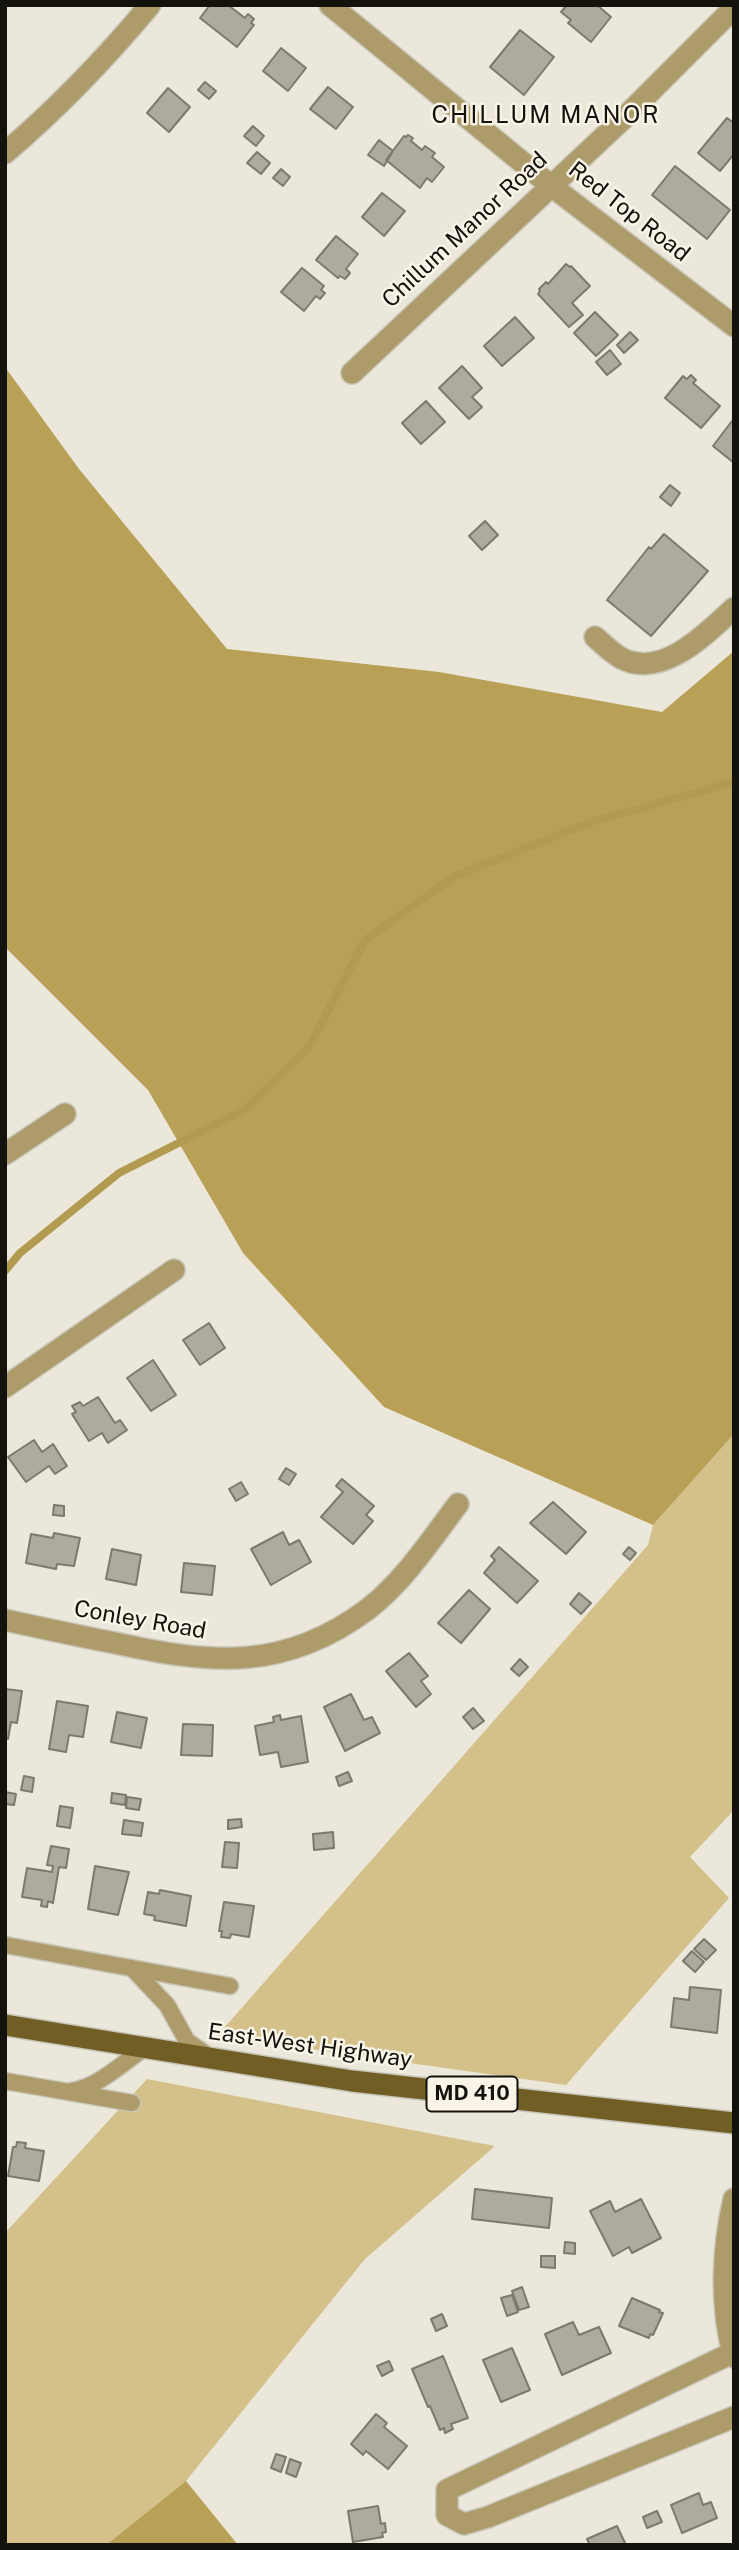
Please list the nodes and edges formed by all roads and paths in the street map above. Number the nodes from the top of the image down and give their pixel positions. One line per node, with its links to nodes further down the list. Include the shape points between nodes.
1 (149, 5): 4 (street, via 101,64)
2 (330, 5): 5 (street, Red Top Road)
3 (734, 8): 5 (street, Chillum Manor Road)
4 (5, 153)
5 (551, 185): 6 (street, Red Top Road); 7 (street, Chillum Manor Road)
6 (734, 326)
7 (352, 373)
8 (734, 608): 9 (street, via 692,645 642,664 621,659)
9 (595, 637)
10 (65, 1114): 11 (street)
11 (5, 1154)
12 (174, 1270): 13 (street)
13 (5, 1387)
14 (458, 1504): 15 (street, Conley Road, via 409,1567 370,1607 317,1640 291,1650 234,1659 184,1657)
15 (5, 1620)
16 (5, 1944): 17 (lane)
17 (132, 1968): 18 (lane); 21 (lane, via 167,2006 187,2041)
18 (230, 1986)
19 (5, 2025): 20 (main road, East-West Highway / MD 410)
20 (146, 2048): 21 (main road, East-West Highway / MD 410); 23 (lane, via 80,2090)
21 (212, 2058): 25 (main road, East-West Highway / MD 410, via 352,2081)
22 (5, 2081): 23 (lane)
23 (65, 2092): 24 (lane)
24 (132, 2103)
25 (734, 2123)
26 (734, 2199): 27 (street, via 725,2284)
27 (733, 2355): 28 (street, via 447,2490 447,2515 464,2524 488,2517)
28 (734, 2417)

